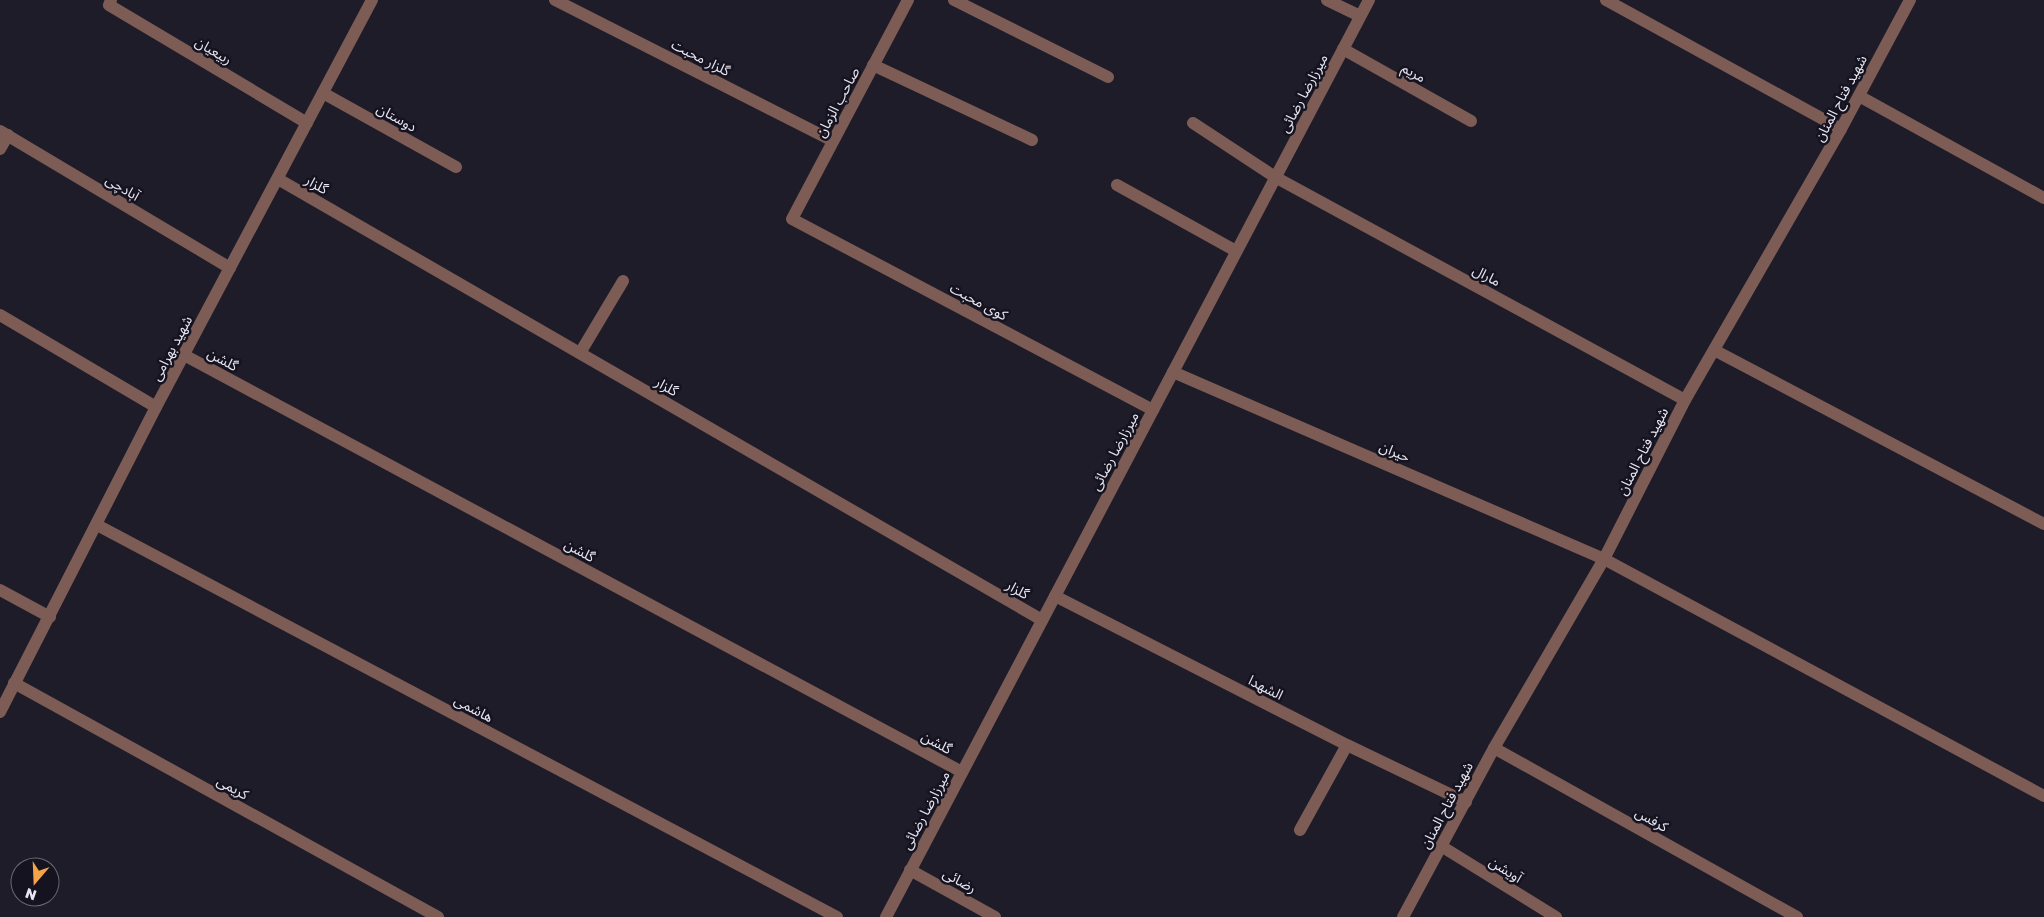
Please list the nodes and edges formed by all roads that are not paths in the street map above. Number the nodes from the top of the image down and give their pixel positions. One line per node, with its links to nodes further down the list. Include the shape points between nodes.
1 (111, 0): 17 (street, ربیعیان, via 109,5)
2 (372, 0): 14 (street, شهید بهرامی)
3 (557, 0): 22 (street, گلزار محبت)
4 (908, 0): 12 (street, صاحب الزمان)
5 (954, 0): 13 (street)
6 (1327, 0): 10 (street)
7 (1369, 0): 10 (street, میرزارضا رضائی)
8 (1606, 0): 19 (street)
9 (1910, 0): 15 (street, شهید فتاح المنان)
10 (1360, 16): 11 (street, میرزارضا رضائی)
11 (1343, 49): 16 (street, مریم); 25 (street, میرزارضا رضائی)
12 (873, 65): 21 (street); 22 (street, صاحب الزمان)
13 (1108, 77)
14 (323, 93): 17 (street, شهید بهرامی); 24 (street, دوستان)
15 (1858, 96): 19 (street, شهید فتاح المنان); 28 (street)
16 (1471, 120)
17 (307, 123): 26 (street, شهید بهرامی)
18 (1193, 123): 25 (street, مارال)
19 (1841, 129): 34 (street, شهید فتاح المنان)
20 (4, 133): 23 (street); 31 (street, آبادچی)
21 (1032, 140)
22 (833, 141): 29 (street, صاحب الزمان)
23 (0, 149)
24 (456, 167)
25 (1275, 177): 30 (street, میرزارضا رضائی); 38 (street, مارال)
26 (278, 179): 31 (street, شهید بهرامی); 35 (street, گلزار)
27 (1117, 185): 30 (street)
28 (2044, 198)
29 (792, 219): 40 (street, کوی محبت)
30 (1236, 251): 37 (street, میرزارضا رضائی)
31 (230, 268): 36 (street, شهید بهرامی)
32 (623, 280): 35 (street)
33 (0, 315): 39 (street)
34 (1714, 350): 38 (street, شهید فتاح المنان); 41 (street)
35 (580, 353): 47 (street, گلزار)
36 (184, 355): 39 (street, شهید بهرامی); 52 (street, گلشن)
37 (1173, 372): 40 (street, میرزارضا رضائی); 43 (street, حیران)
38 (1685, 400): 43 (street, شهید فتاح المنان)
39 (156, 407): 42 (street, شهید بهرامی)
40 (1153, 410): 45 (street, میرزارضا رضائی)
41 (2044, 524)
42 (97, 525): 46 (street, شهید بهرامی); 59 (street, هاشمی)
43 (1604, 559): 51 (street, شهید فتاح المنان); 53 (street, حیران)
44 (0, 590): 46 (street)
45 (1055, 596): 47 (street, میرزارضا رضائی); 50 (street, الشهدا)
46 (50, 617): 48 (street, شهید بهرامی)
47 (1042, 620): 52 (street, میرزارضا رضائی)
48 (14, 683): 49 (street, شهید بهرامی); 58 (street, کریمی)
49 (0, 712)
50 (1347, 745): 54 (street, الشهدا); 55 (street)
51 (1494, 748): 54 (street, شهید فتاح المنان); 64 (street, کرفس)
52 (962, 772): 57 (street, میرزارضا رضائی)
53 (2044, 796)
54 (1466, 802): 56 (street, شهید فتاح المنان)
55 (1300, 830)
56 (1441, 846): 62 (street, شهید فتاح المنان); 63 (street, آویشن)
57 (910, 870): 60 (street, میرزارضا رضائی); 61 (street, رضائی)
58 (438, 917)
59 (837, 917)
60 (886, 917)
61 (996, 917)
62 (1403, 917)
63 (1556, 917)
64 (1797, 917)

